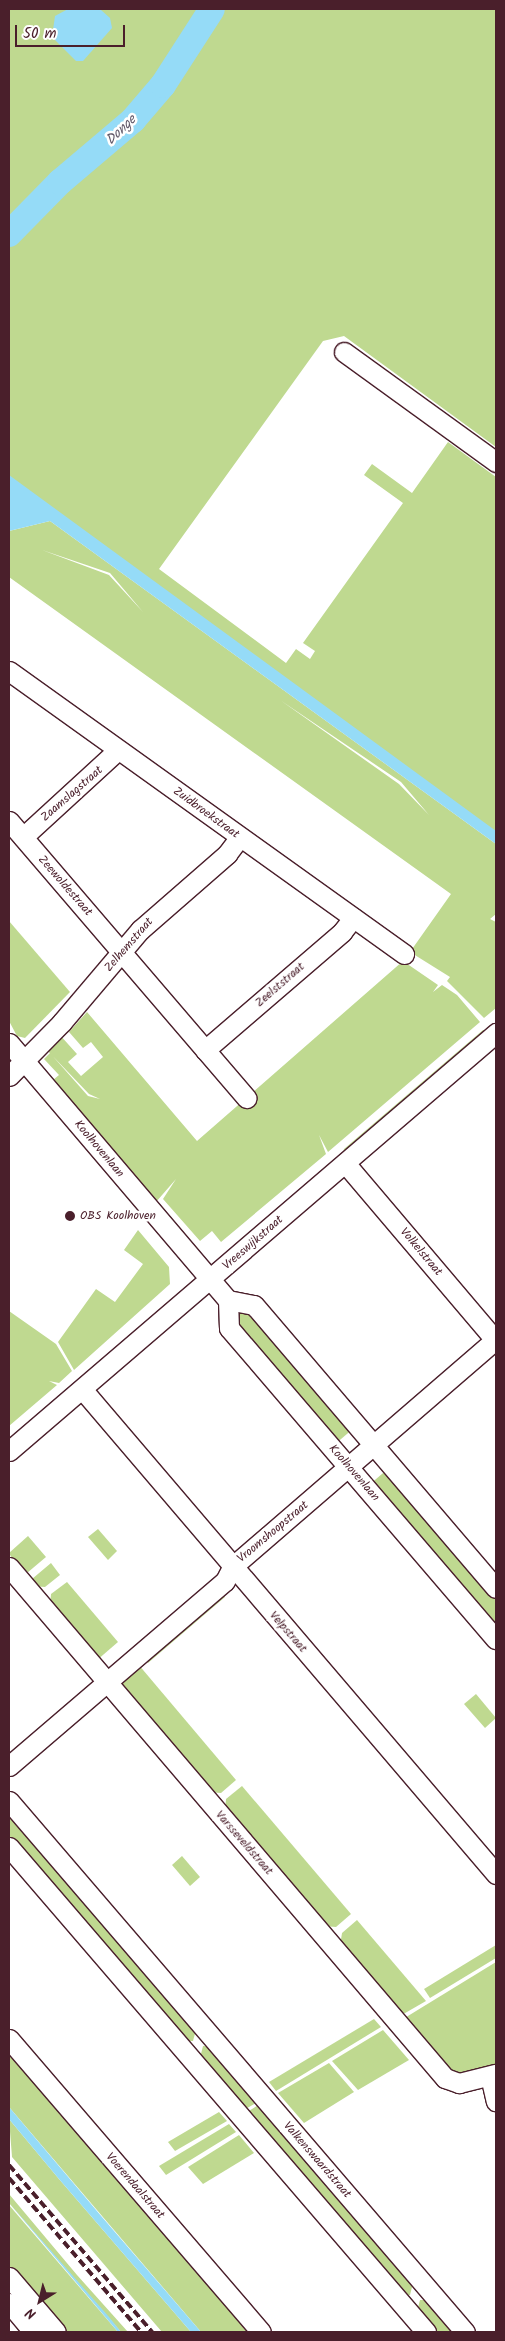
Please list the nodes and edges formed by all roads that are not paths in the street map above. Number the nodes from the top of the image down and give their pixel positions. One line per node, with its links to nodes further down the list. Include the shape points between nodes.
1 (344, 352): 2 (street)
2 (496, 462)
3 (9, 671): 4 (street, Zuidbroekstraat)
4 (118, 750): 6 (street, Zaamslagstraat); 7 (street, Zuidbroekstraat)
5 (9, 821): 6 (street, Zeewoldestraat)
6 (22, 837): 9 (street, Zeewoldestraat)
7 (240, 837): 8 (street, Zuidbroekstraat); 9 (street, Zelhemstraat, via 227,854 169,900)
8 (352, 918): 10 (street, Zuidbroekstraat); 13 (street, Zeelststraat, via 342,932)
9 (121, 952): 13 (street); 14 (street, Zelhemstraat, via 62,1022)
10 (404, 954)
11 (495, 1036): 17 (street, Vreeswijkstraat)
12 (9, 1043): 14 (street, Koolhovenlaan)
13 (205, 1050): 16 (street)
14 (24, 1060): 15 (street, Zelhemstraat); 18 (street, Koolhovenlaan)
15 (9, 1076)
16 (246, 1098)
17 (345, 1163): 18 (street, Vreeswijkstraat); 20 (street, Volkelstraat)
18 (210, 1279): 19 (street, Koolhovenlaan); 21 (street, Vreeswijkstraat)
19 (228, 1300): 22 (street, via 254,1305); 24 (street, Koolhovenlaan, via 229,1328)
20 (496, 1340): 22 (street, Vroomshoopstraat)
21 (82, 1389): 23 (street, Vreeswijkstraat); 26 (street, Velpstraat)
22 (375, 1445): 24 (street, Vroomshoopstraat); 27 (street)
23 (9, 1452)
24 (349, 1468): 26 (street, Vroomshoopstraat); 28 (street, Koolhovenlaan)
25 (9, 1567): 29 (street, Varsseveldstraat)
26 (232, 1567): 29 (street, Vroomshoopstraat, via 225,1581); 33 (street, Velpstraat)
27 (496, 1588)
28 (496, 1639)
29 (106, 1682): 30 (street, Vroomshoopstraat); 37 (street, Varsseveldstraat, via 445,2078 459,2083)
30 (9, 1766)
31 (9, 1802): 34 (street, Valkenswaardstraat)
32 (9, 1847): 36 (street)
33 (496, 1874)
34 (208, 2034): 36 (street); 40 (street, Valkenswaardstraat)
35 (9, 2039): 45 (street, Voerendaalstraat)
36 (186, 2053): 42 (street)
37 (493, 2075): 38 (street)
38 (496, 2101)
39 (9, 2276): 44 (street)
40 (426, 2287): 42 (street); 47 (street, Valkenswaardstraat)
41 (9, 2304): 43 (street)
42 (404, 2306): 46 (street)
43 (34, 2332)
44 (56, 2332)
45 (261, 2332)
46 (426, 2332)
47 (465, 2332)

